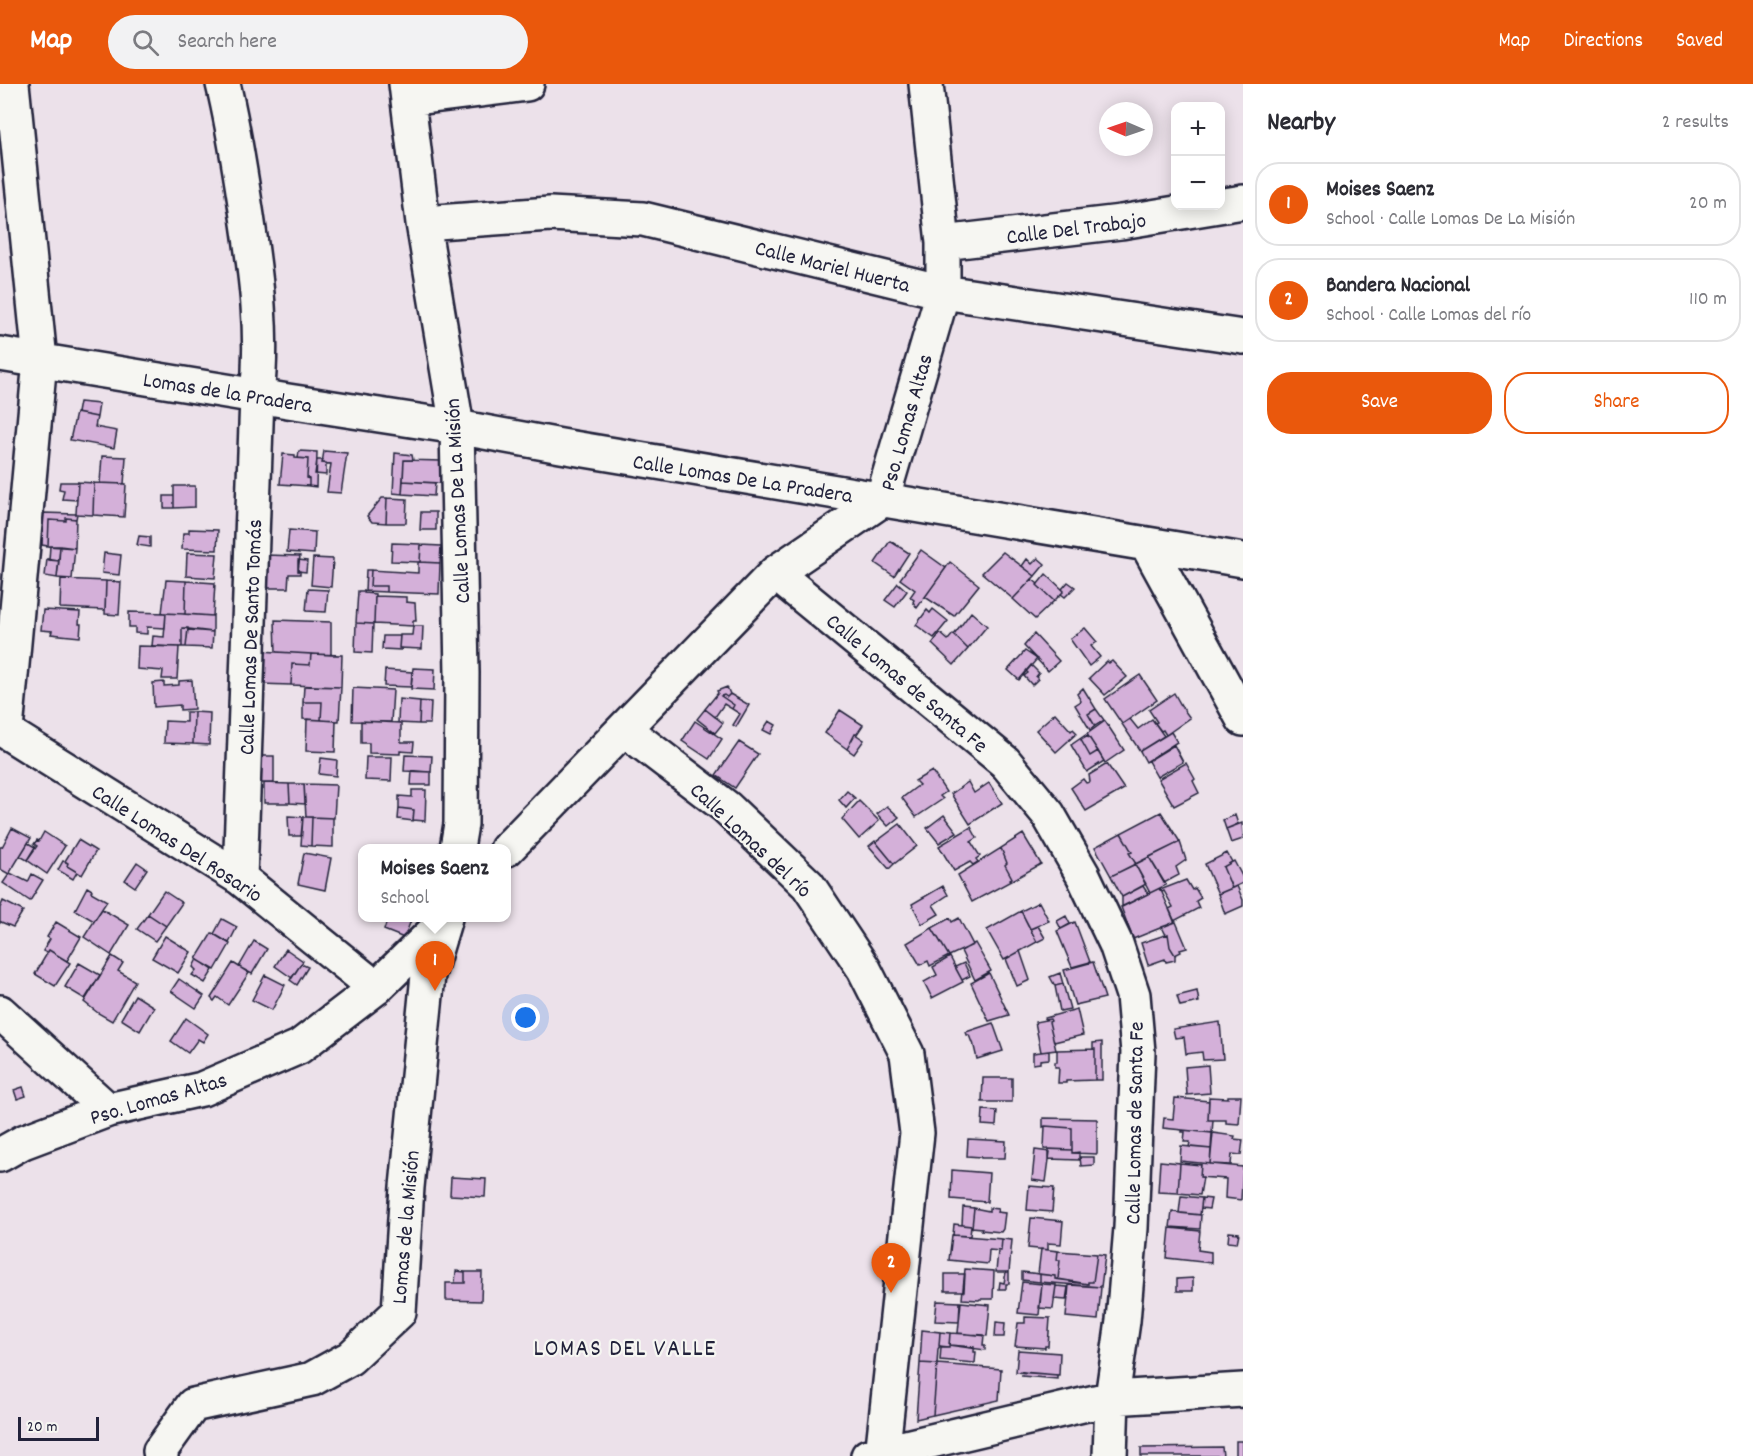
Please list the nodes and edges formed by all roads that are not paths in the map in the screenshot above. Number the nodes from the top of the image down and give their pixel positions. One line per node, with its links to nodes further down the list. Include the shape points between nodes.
1 (12, 84): 12 (street)
2 (223, 84): 13 (street, Calle Lomas De Santo Tomás, via 257,285 261,362)
3 (527, 84): 5 (street)
4 (926, 84): 8 (street, Pso. Lomas Altas)
5 (407, 92): 7 (street, Calle Lomas De La Misión)
6 (1243, 202): 8 (street, Calle Del Trabajo, via 1121,222)
7 (423, 223): 9 (street, Calle Mariel Huerta, via 550,214 643,219); 14 (street, Calle Lomas De La Misión)
8 (943, 243): 9 (street, Pso. Lomas Altas)
9 (943, 292): 10 (street, Calle Mariel Huerta); 15 (street, Pso. Lomas Altas)
10 (1243, 337)
11 (0, 354): 12 (street, Lomas de la Pradera)
12 (40, 360): 13 (street, Lomas de la Pradera); 20 (street)
13 (257, 396): 14 (street, Lomas de la Pradera); 24 (street, Calle Lomas De Santo Tomás)
14 (457, 427): 15 (street, Calle Lomas De La Pradera); 22 (street, Calle Lomas De La Misión, via 462,673)
15 (882, 500): 16 (street, Calle Lomas De La Pradera); 18 (street, Pso. Lomas Altas)
16 (1148, 546): 17 (street, Calle Lomas De La Pradera); 19 (street)
17 (1243, 560)
18 (775, 573): 21 (street, Pso. Lomas Altas); 32 (street, Calle Lomas de Santa Fe, via 1005,762 1048,814 1116,944 1133,995 1138,1052 1131,1228)
19 (1243, 719)
20 (3, 729): 24 (street, Calle Lomas Del Rosario)
21 (624, 729): 23 (street, Pso. Lomas Altas); 33 (street, Calle Lomas del río, via 726,807 808,885 864,969 907,1054 917,1133)
22 (458, 844)
23 (511, 845)
24 (240, 878): 27 (street, Calle Lomas Del Rosario)
25 (443, 922): 27 (street, Pso. Lomas Altas)
26 (445, 922): 34 (street, Lomas de la Misión, via 428,975 399,1312 350,1358 312,1379 193,1405 160,1450)
27 (376, 988): 29 (street, Pso. Lomas Altas, via 299,1047 202,1089)
28 (0, 1012): 29 (street)
29 (108, 1110): 30 (street, Pso. Lomas Altas, via 23,1142)
30 (0, 1155)
31 (1243, 1390): 32 (street)
32 (1112, 1398): 33 (street); 35 (street, Calle Lomas de Santa Fe)
33 (878, 1455)
34 (160, 1456)
35 (1110, 1456)

